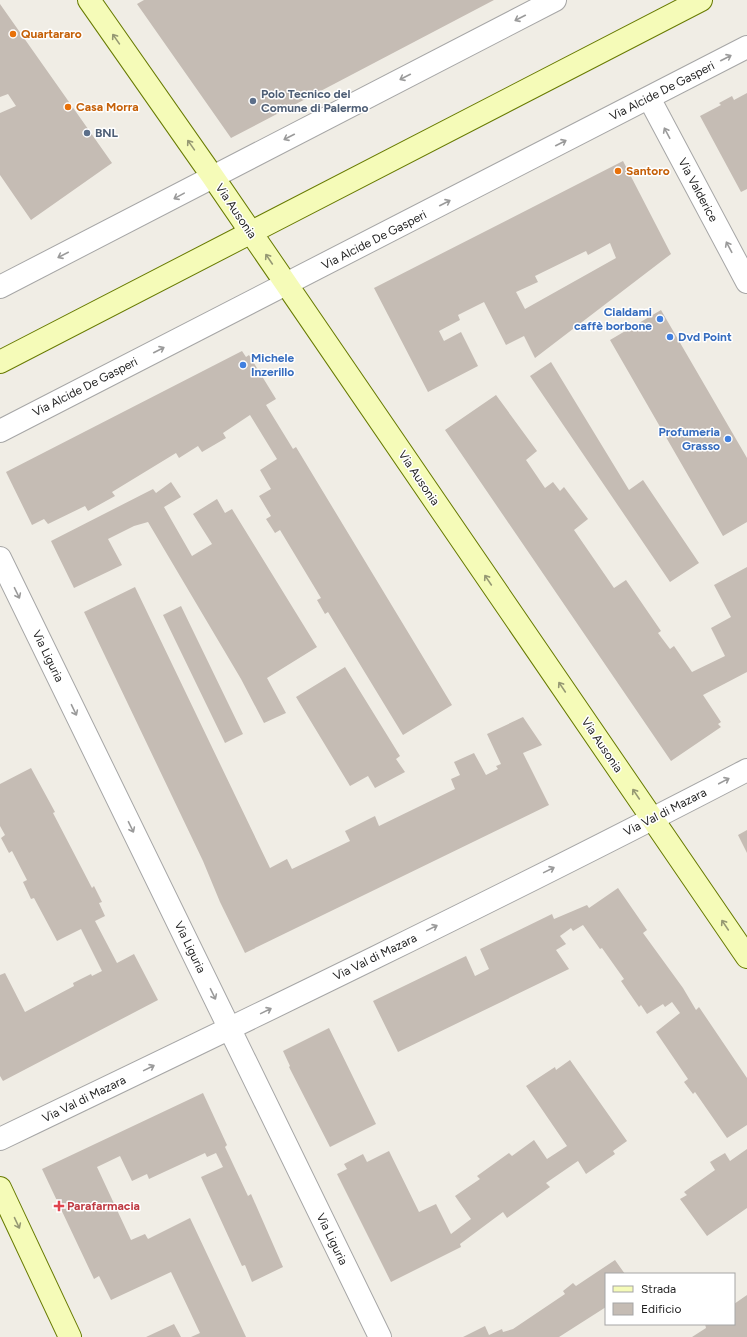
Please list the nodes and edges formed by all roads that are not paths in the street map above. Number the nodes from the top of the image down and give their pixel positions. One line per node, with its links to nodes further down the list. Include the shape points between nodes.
1 (90, 0): 6 (street, Via Ausonia, one-way to 1)
2 (555, 0): 6 (street, one-way to 6)
3 (700, 0): 7 (street)
4 (747, 47): 5 (street, Via Alcide De Gasperi, one-way to 4)
5 (649, 98): 8 (street, Via Valderice, one-way to 5); 9 (street, Via Alcide De Gasperi, one-way to 5)
6 (213, 177): 7 (street, Via Ausonia); 10 (street, one-way to 10)
7 (251, 233): 9 (street, Via Ausonia, one-way to 7); 11 (street)
8 (747, 282)
9 (286, 285): 12 (street, Via Alcide De Gasperi, one-way to 9); 15 (street, Via Ausonia, one-way to 9)
10 (0, 286)
11 (0, 362)
12 (0, 431)
13 (0, 558): 17 (street, Via Liguria, one-way to 17)
14 (747, 770): 15 (street, Via Val di Mazara, one-way to 14)
15 (652, 819): 16 (street, Via Ausonia, one-way to 15); 17 (street, Via Val di Mazara, one-way to 15)
16 (747, 957)
17 (230, 1028): 18 (street, Via Val di Mazara, one-way to 17); 21 (street, Via Liguria)
18 (0, 1139)
19 (0, 1188): 20 (street, one-way to 20)
20 (70, 1337)
21 (380, 1337)

